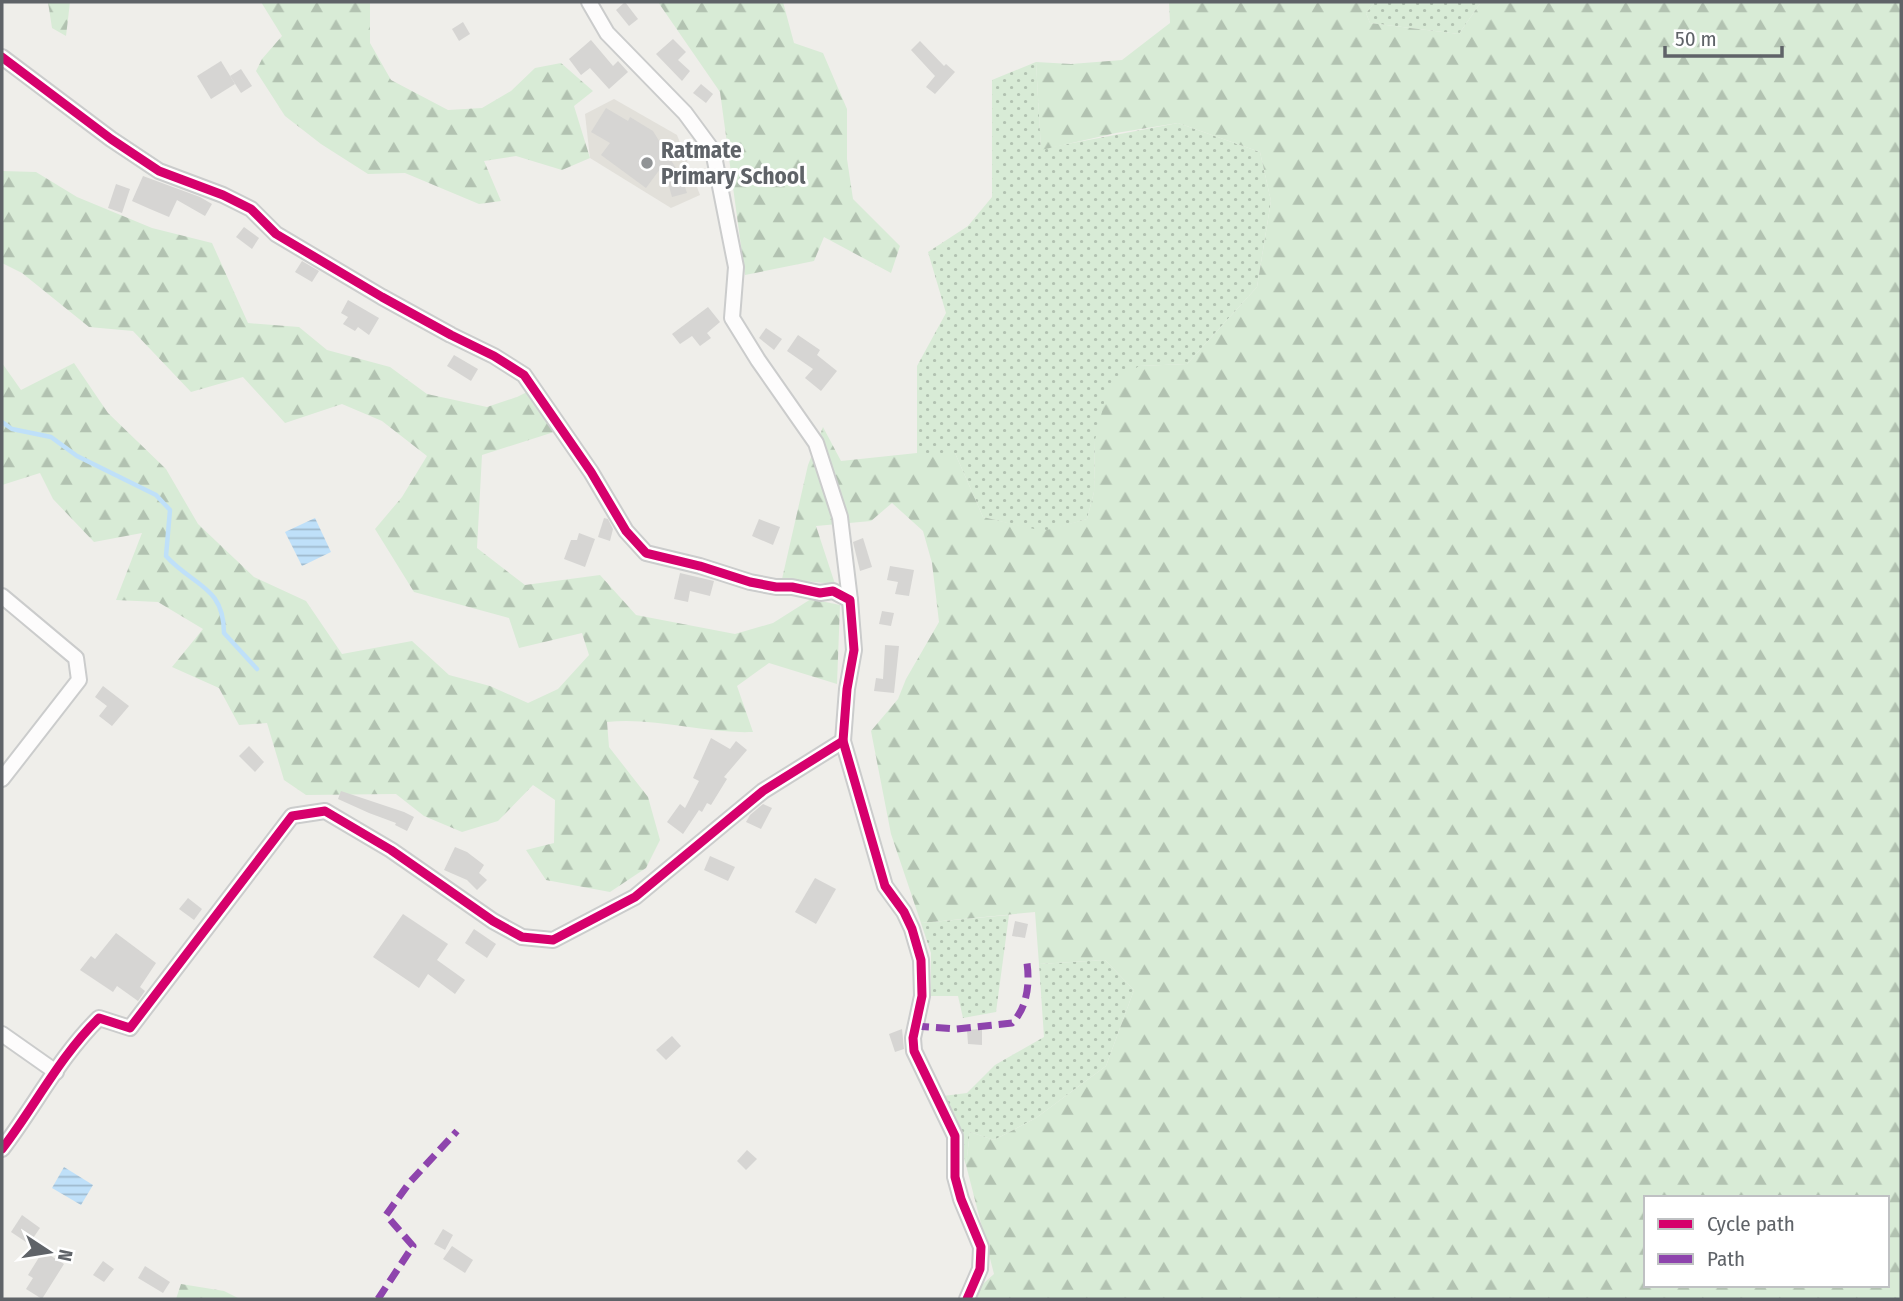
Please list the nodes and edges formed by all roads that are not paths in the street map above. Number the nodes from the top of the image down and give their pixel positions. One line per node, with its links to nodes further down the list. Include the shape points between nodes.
1 (589, 2): 4 (street, via 607,33 685,113 713,151 736,267 732,318 816,443 840,517)
2 (2, 57): 4 (street, via 159,171 251,209 276,234 524,375 626,531 646,553 750,582 833,591)
3 (2, 596): 6 (street, via 76,658 79,680)
4 (850, 600): 5 (street, via 854,650)
5 (843, 741): 8 (street, via 763,791 635,897 553,940 522,937 493,921 391,850 325,811 292,816 130,1028 99,1018 77,1040); 10 (street, via 885,886 904,912 921,960 922,996 914,1051 955,1136 955,1177 981,1247 980,1269)
6 (2, 779)
7 (2, 1034): 8 (street)
8 (56, 1072): 9 (street)
9 (2, 1149)
10 (967, 1299)

